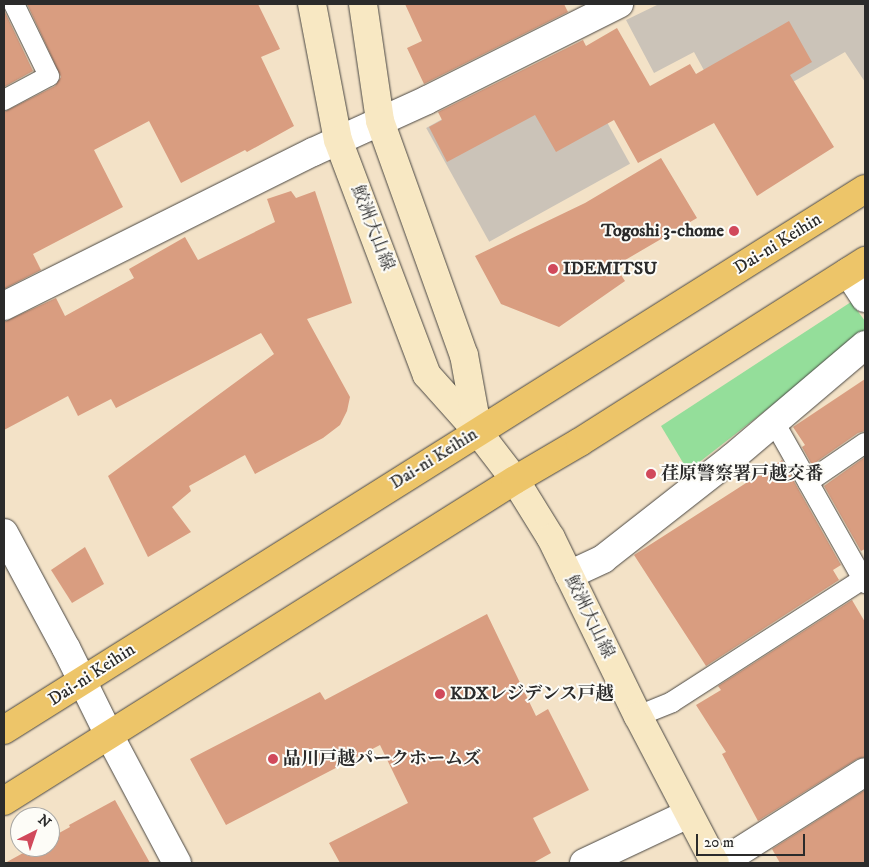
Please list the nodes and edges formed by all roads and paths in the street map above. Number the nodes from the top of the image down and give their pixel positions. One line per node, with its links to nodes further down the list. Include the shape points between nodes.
1 (14, 4): 5 (lane, via 49,76)
2 (312, 4): 7 (main road, 鮫洲大山線)
3 (363, 4): 6 (main road, 鮫洲大山線)
4 (619, 4): 6 (street)
5 (4, 100)
6 (380, 121): 7 (street); 14 (main road, 鮫洲大山線, via 464,355)
7 (338, 140): 11 (street); 14 (main road, 鮫洲大山線, via 427,375)
8 (865, 189): 14 (highway, Dai-ni Keihin)
9 (857, 266): 10 (street); 16 (highway)
10 (865, 298)
11 (4, 306)
12 (865, 345): 13 (street)
13 (774, 422): 17 (lane); 19 (street, via 603,558)
14 (478, 432): 16 (main road, 鮫洲大山線); 21 (highway, Dai-ni Keihin)
15 (865, 443): 17 (lane)
16 (515, 480): 19 (main road, 鮫洲大山線); 24 (highway)
17 (808, 482): 20 (lane)
18 (4, 533): 21 (street)
19 (569, 575): 22 (main road, 鮫洲大山線)
20 (864, 581): 22 (lane, via 672,702)
21 (81, 681): 23 (highway, Dai-ni Keihin); 24 (street)
22 (638, 716): 27 (main road, 鮫洲大山線)
23 (4, 730)
24 (109, 735): 26 (highway); 28 (street)
25 (865, 772): 31 (street)
26 (4, 801)
27 (688, 814): 29 (street); 30 (main road, 鮫洲大山線)
28 (177, 863)
29 (584, 863)
30 (715, 863)
31 (721, 863)

